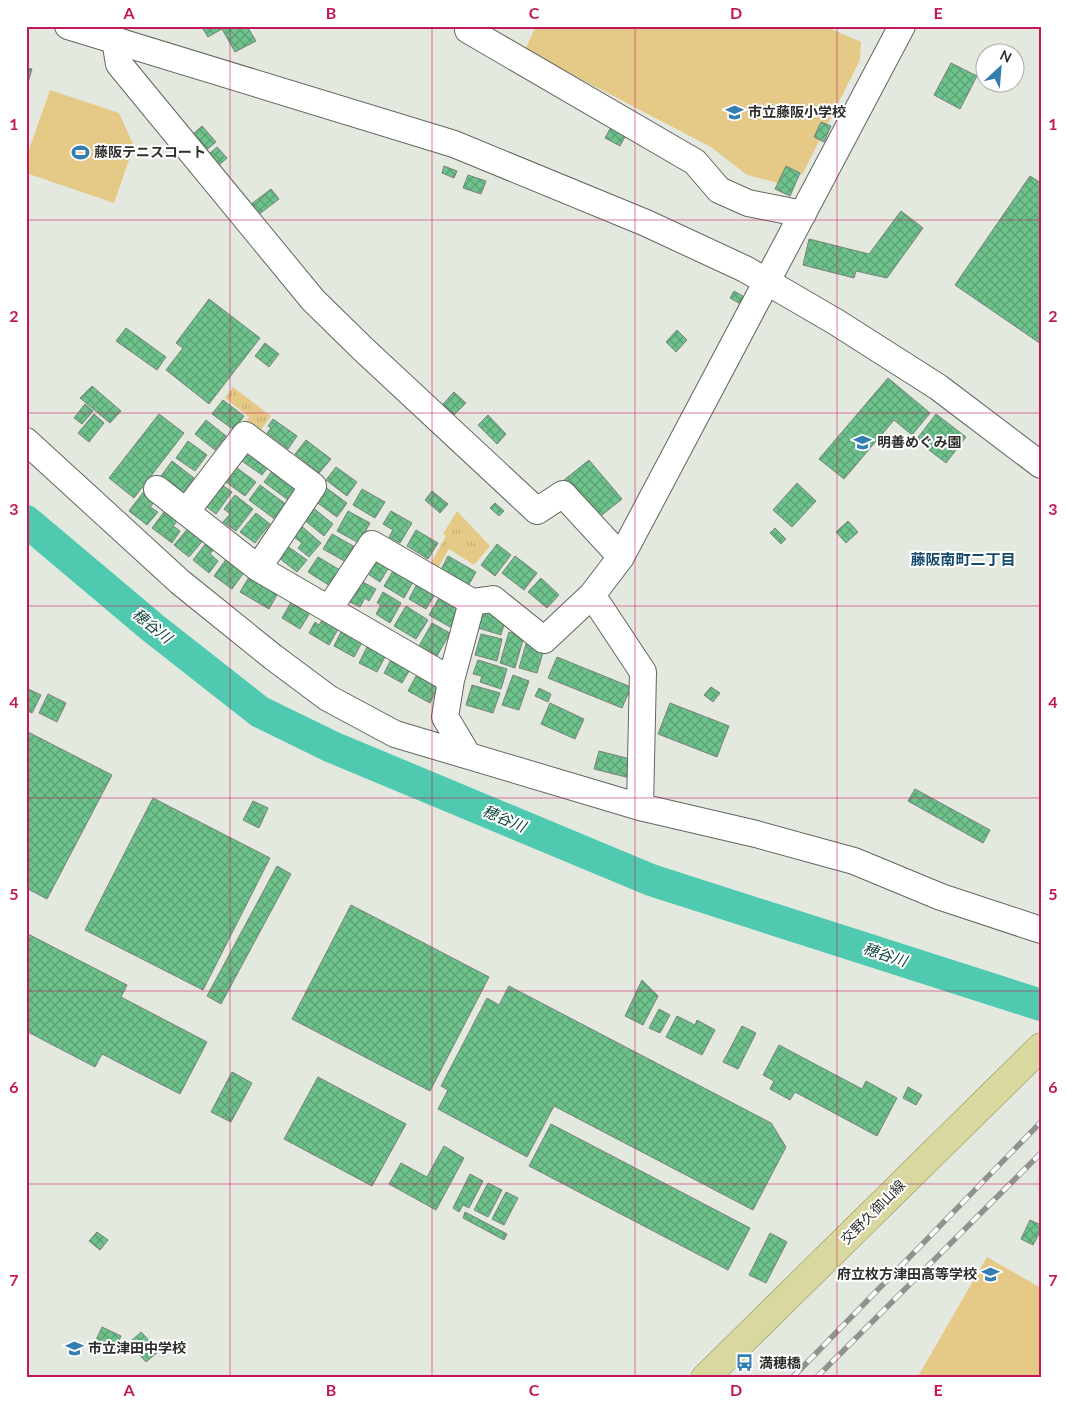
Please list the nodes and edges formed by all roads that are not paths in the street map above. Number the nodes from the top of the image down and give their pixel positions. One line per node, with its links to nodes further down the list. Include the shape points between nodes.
1 (68, 26): 4 (street)
2 (470, 26): 5 (street, via 468,30 695,162 719,190 748,203)
3 (902, 26): 5 (street)
4 (115, 40): 6 (street, via 454,144 646,223); 11 (street, via 119,64 313,300 537,511 563,494)
5 (802, 214): 6 (street)
6 (766, 281): 8 (street, via 938,387); 11 (street)
7 (26, 441): 17 (street, via 180,582 320,692 396,734)
8 (1041, 465)
9 (157, 489): 10 (street)
10 (186, 512): 12 (street); 12 (street, via 245,435 313,486)
11 (621, 557): 13 (street)
12 (258, 568): 15 (street)
13 (592, 595): 14 (street, via 544,640 493,599); 18 (street, via 643,672)
14 (472, 602): 15 (street, via 372,544); 16 (street)
15 (329, 609): 16 (street)
16 (451, 680): 17 (street, via 445,717)
17 (467, 754): 18 (street)
18 (640, 807): 19 (street, via 854,861 941,897)
19 (1041, 930)
20 (1040, 1048): 21 (main road, 交野久御山線)
21 (705, 1378)

